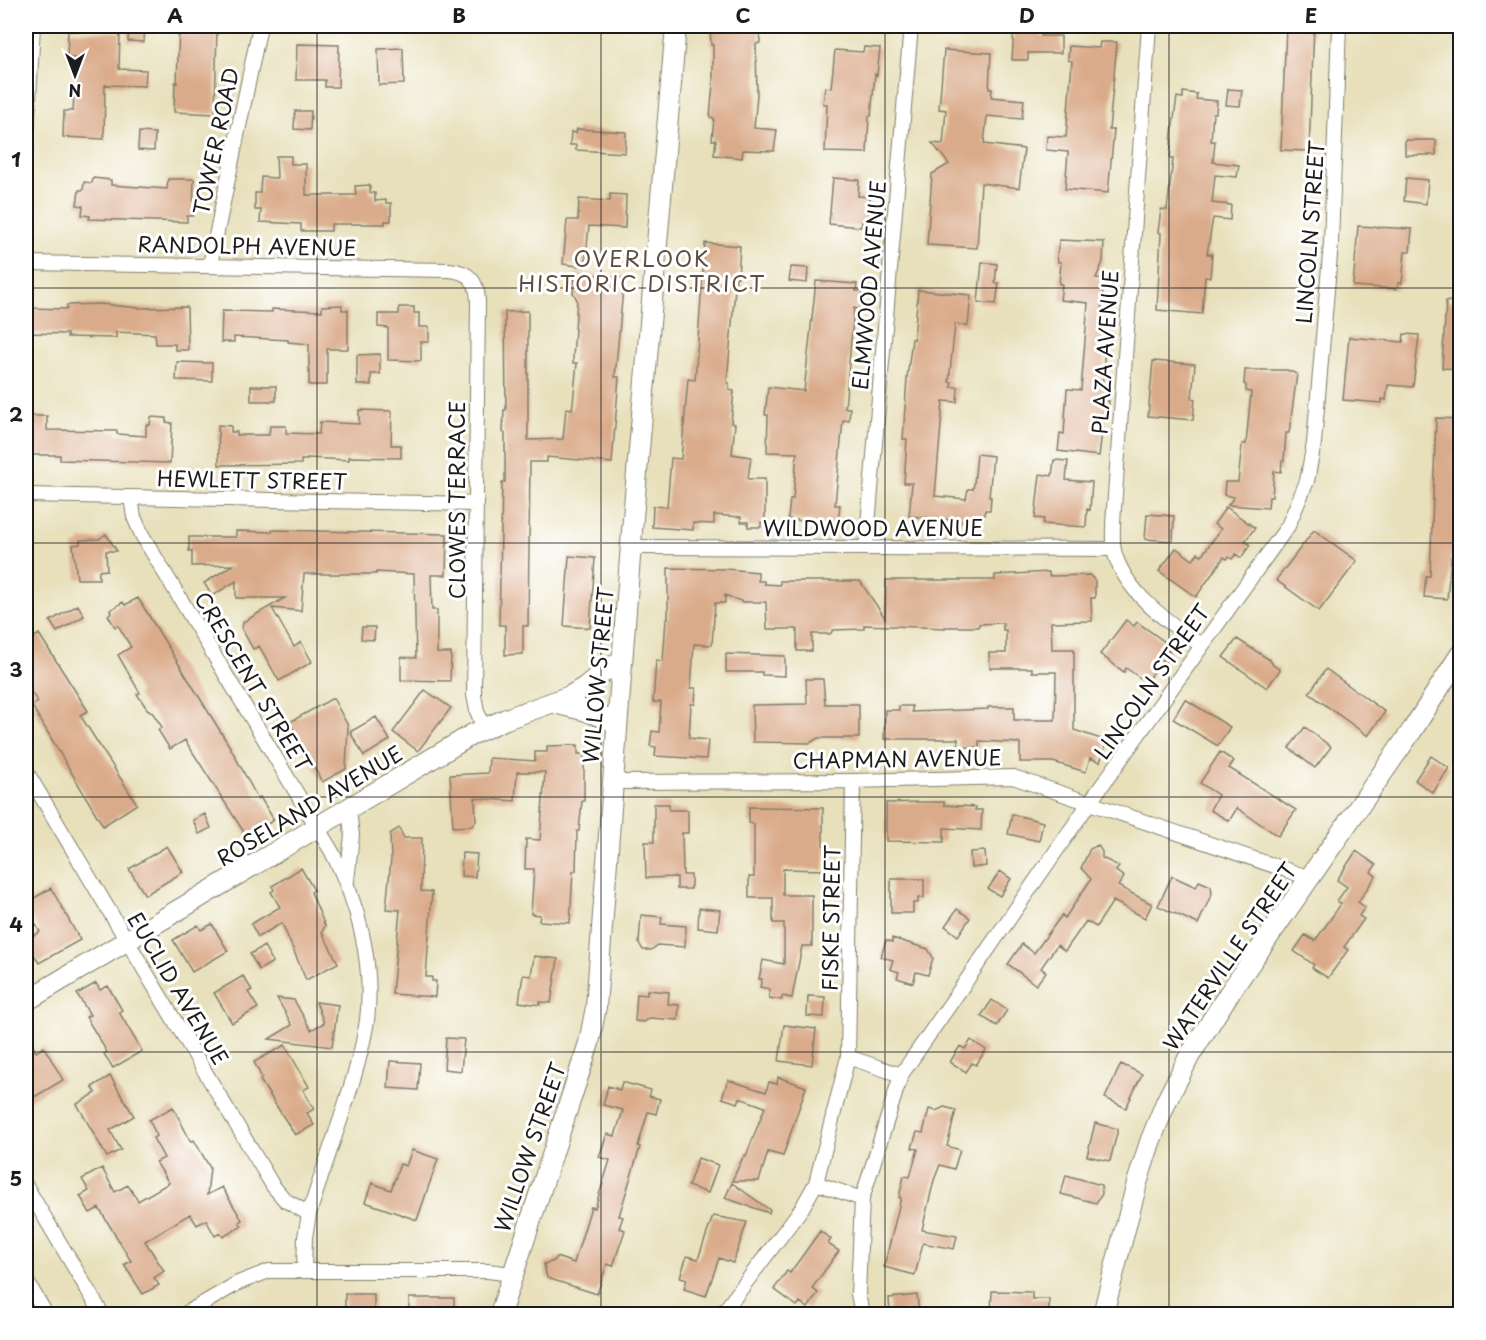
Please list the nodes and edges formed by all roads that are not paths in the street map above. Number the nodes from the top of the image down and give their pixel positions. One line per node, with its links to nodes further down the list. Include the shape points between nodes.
1 (33, 26): 7 (street)
2 (260, 26): 9 (street, TOWER ROAD)
3 (676, 26): 14 (street, WILLOW STREET)
4 (911, 26): 15 (street, ELMWOOD AVENUE)
5 (1149, 26): 16 (street, PLAZA AVENUE)
6 (1340, 26): 17 (street, LINCOLN STREET, via 1331,243 1314,443 1307,481 1287,526)
7 (26, 152)
8 (26, 263): 9 (street, RANDOLPH AVENUE)
9 (210, 265): 10 (street, RANDOLPH AVENUE, via 449,270)
10 (467, 274): 13 (street, CLOWES TERRACE, via 474,281 478,301)
11 (26, 495): 12 (street, HEWLETT STREET)
12 (131, 497): 13 (street, HEWLETT STREET); 28 (street, CRESCENT STREET, via 142,536)
13 (477, 504): 22 (street, CLOWES TERRACE, via 474,695)
14 (632, 547): 15 (street, WILDWOOD AVENUE); 19 (street, WILLOW STREET)
15 (866, 549): 16 (street, WILDWOOD AVENUE)
16 (1114, 549): 17 (street, PLAZA AVENUE, via 1124,573 1139,593 1169,623)
17 (1201, 645): 26 (street, LINCOLN STREET)
18 (1461, 655): 29 (street, WATERVILLE STREET)
19 (622, 662): 20 (street, ROSELAND AVENUE); 21 (street, WILLOW STREET)
20 (554, 703): 21 (street); 22 (street, ROSELAND AVENUE)
21 (617, 723): 25 (street, WILLOW STREET)
22 (484, 729): 27 (street, ROSELAND AVENUE)
23 (26, 771): 31 (street, EUCLID AVENUE)
24 (853, 781): 25 (street, CHAPMAN AVENUE); 26 (street, CHAPMAN AVENUE, via 1013,777); 33 (street, FISKE STREET)
25 (613, 782): 40 (street, WILLOW STREET, via 600,970 589,1044)
26 (1090, 802): 29 (street, CHAPMAN AVENUE); 34 (street, LINCOLN STREET)
27 (349, 809): 28 (street, ROSELAND AVENUE); 30 (street, CRESCENT STREET, via 352,835)
28 (317, 828): 30 (street, CRESCENT STREET); 31 (street, ROSELAND AVENUE)
29 (1310, 878): 48 (street, WATERVILLE STREET, via 1207,1027 1166,1102 1143,1162)
30 (347, 883): 38 (street, CRESCENT STREET, via 366,955 367,1020 355,1074)
31 (127, 941): 32 (street, ROSELAND AVENUE); 38 (street, EUCLID AVENUE, via 273,1185 285,1200)
32 (26, 1001)
33 (848, 1057): 34 (street); 35 (street, FISKE STREET)
34 (901, 1075): 37 (street, LINCOLN STREET)
35 (816, 1183): 37 (street); 46 (street, FISKE STREET, via 802,1208)
36 (26, 1186): 43 (street)
37 (862, 1199): 47 (street, LINCOLN STREET, via 858,1294)
38 (309, 1214): 39 (street, CRESCENT STREET)
39 (304, 1271): 40 (street); 44 (street, via 269,1270 255,1275)
40 (512, 1274): 45 (street, WILLOW STREET)
41 (26, 1280): 42 (street)
42 (46, 1314)
43 (102, 1314)
44 (185, 1314)
45 (500, 1314)
46 (722, 1314)
47 (862, 1314)
48 (1103, 1314)

